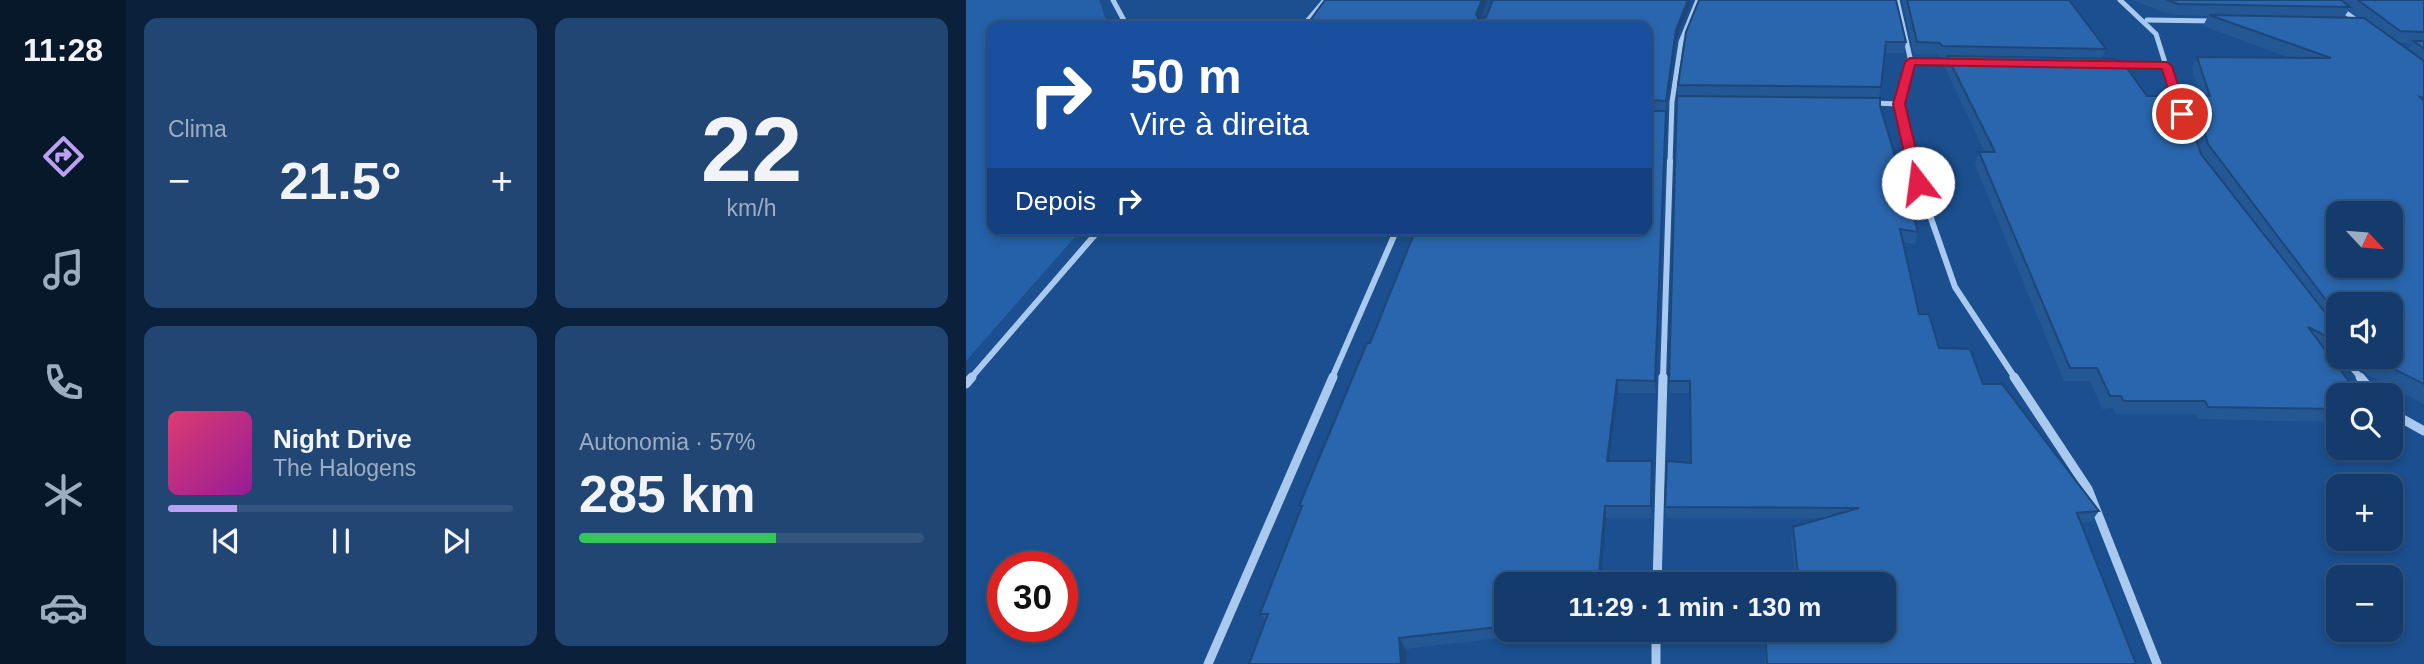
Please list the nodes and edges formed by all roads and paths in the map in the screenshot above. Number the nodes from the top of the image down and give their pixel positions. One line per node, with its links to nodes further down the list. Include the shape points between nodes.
1 (1113, 0): 8 (street)
2 (1325, 0): 9 (street)
3 (1698, 0): 16 (street, via 1681,42)
4 (1897, 0): 12 (street)
5 (2120, 0): 7 (street)
6 (2328, 0): 11 (street, via 2362,24)
7 (2147, 20): 10 (street); 15 (street, via 2164,46)
8 (1124, 21)
9 (1307, 21)
10 (2228, 21)
11 (2348, 24)
12 (1910, 62): 13 (street); 19 (street)
13 (1965, 62)
14 (2113, 65): 15 (street)
15 (2167, 66): 20 (street)
16 (1672, 102): 17 (street); 22 (street)
17 (1686, 102)
18 (1859, 103): 19 (street)
19 (1899, 104): 34 (street, via 1912,165 1955,287 2088,489)
20 (2182, 114)
21 (1659, 117): 22 (street)
22 (1672, 117): 30 (street)
23 (1095, 235): 27 (street)
24 (1393, 235): 32 (street)
25 (2353, 369): 26 (street)
26 (2365, 383)
27 (966, 384)
28 (2403, 419): 29 (street)
29 (2424, 431)
30 (1657, 572)
31 (1656, 642): 33 (street)
32 (1208, 664)
33 (1656, 664)
34 (2157, 664)

